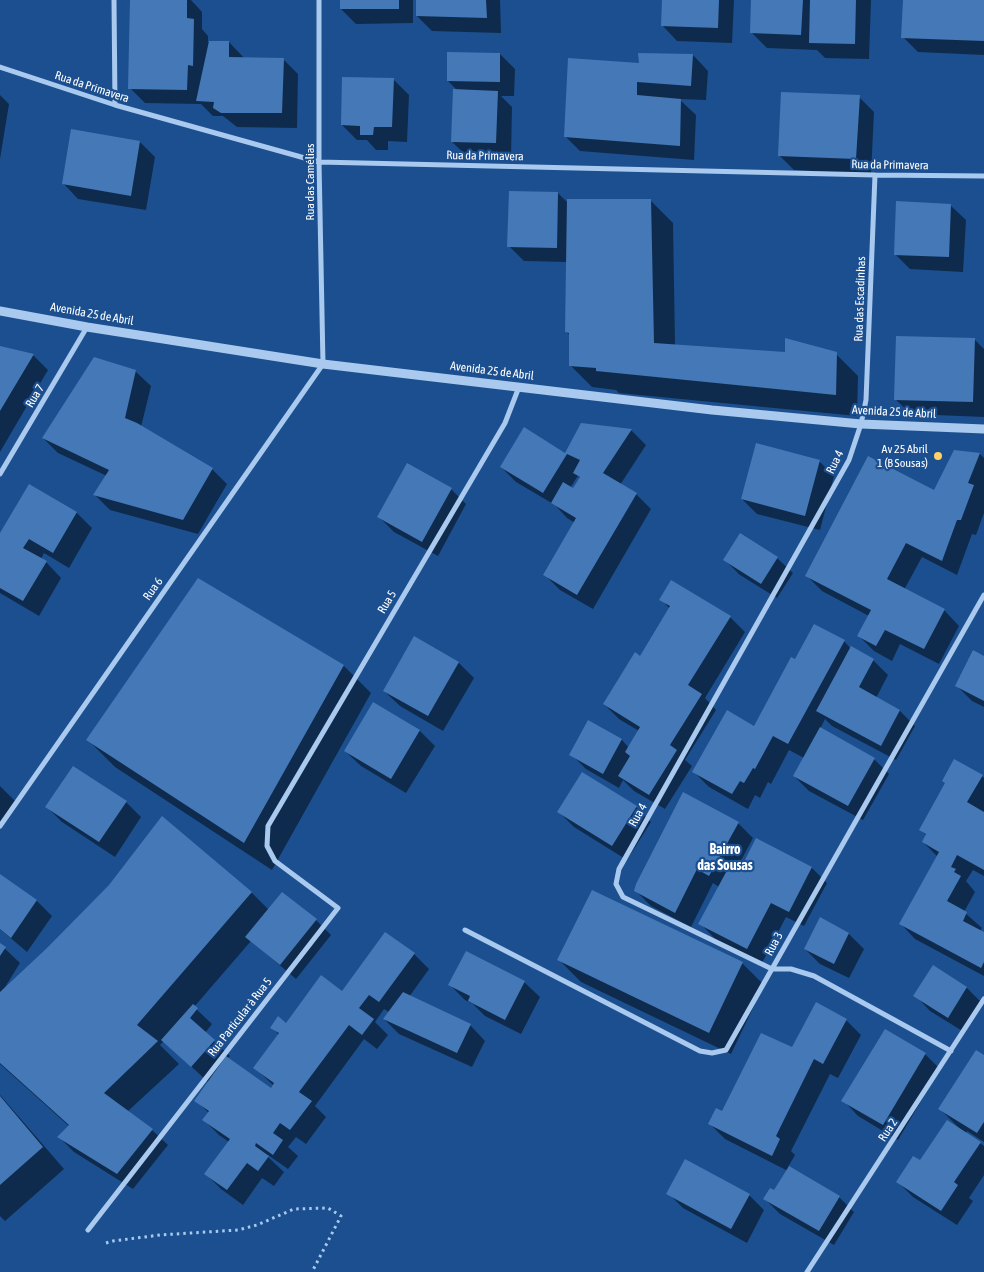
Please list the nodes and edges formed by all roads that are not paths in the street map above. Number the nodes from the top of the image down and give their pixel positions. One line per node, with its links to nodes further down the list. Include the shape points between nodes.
1 (114, 0): 4 (street)
2 (319, 0): 5 (street, Rua das Camélias)
3 (0, 67): 4 (street, Rua da Primavera)
4 (115, 105): 5 (street, Rua da Primavera)
5 (319, 162): 6 (street, Rua da Primavera); 10 (street, Rua das Camélias)
6 (876, 175): 7 (street, Rua da Primavera); 12 (street, Rua das Escadinhas, via 866,400)
7 (984, 176)
8 (0, 311): 9 (street, Avenida 25 de Abril)
9 (87, 327): 10 (street, Avenida 25 de Abril); 14 (street, Rua 7)
10 (323, 364): 11 (street, Avenida 25 de Abril); 16 (street, Rua 6)
11 (519, 387): 12 (street, Avenida 25 de Abril); 17 (street, Rua 5, via 504,423)
12 (862, 424): 13 (street, Avenida 25 de Abril); 19 (street, Rua 4, via 849,460 619,870 616,884 623,896)
13 (984, 428)
14 (0, 474)
15 (984, 595): 19 (street, Rua 3)
16 (0, 826)
17 (268, 826): 22 (street, Rua Particular à Rua 5, via 267,846 275,861 338,908)
18 (465, 930): 19 (street, Rua 3, via 700,1051 712,1053 726,1050)
19 (772, 969): 21 (street, Rua 4, via 791,969 814,976)
20 (984, 999): 21 (street, Rua 2)
21 (952, 1051): 23 (street, Rua 2)
22 (88, 1230)
23 (807, 1272)

